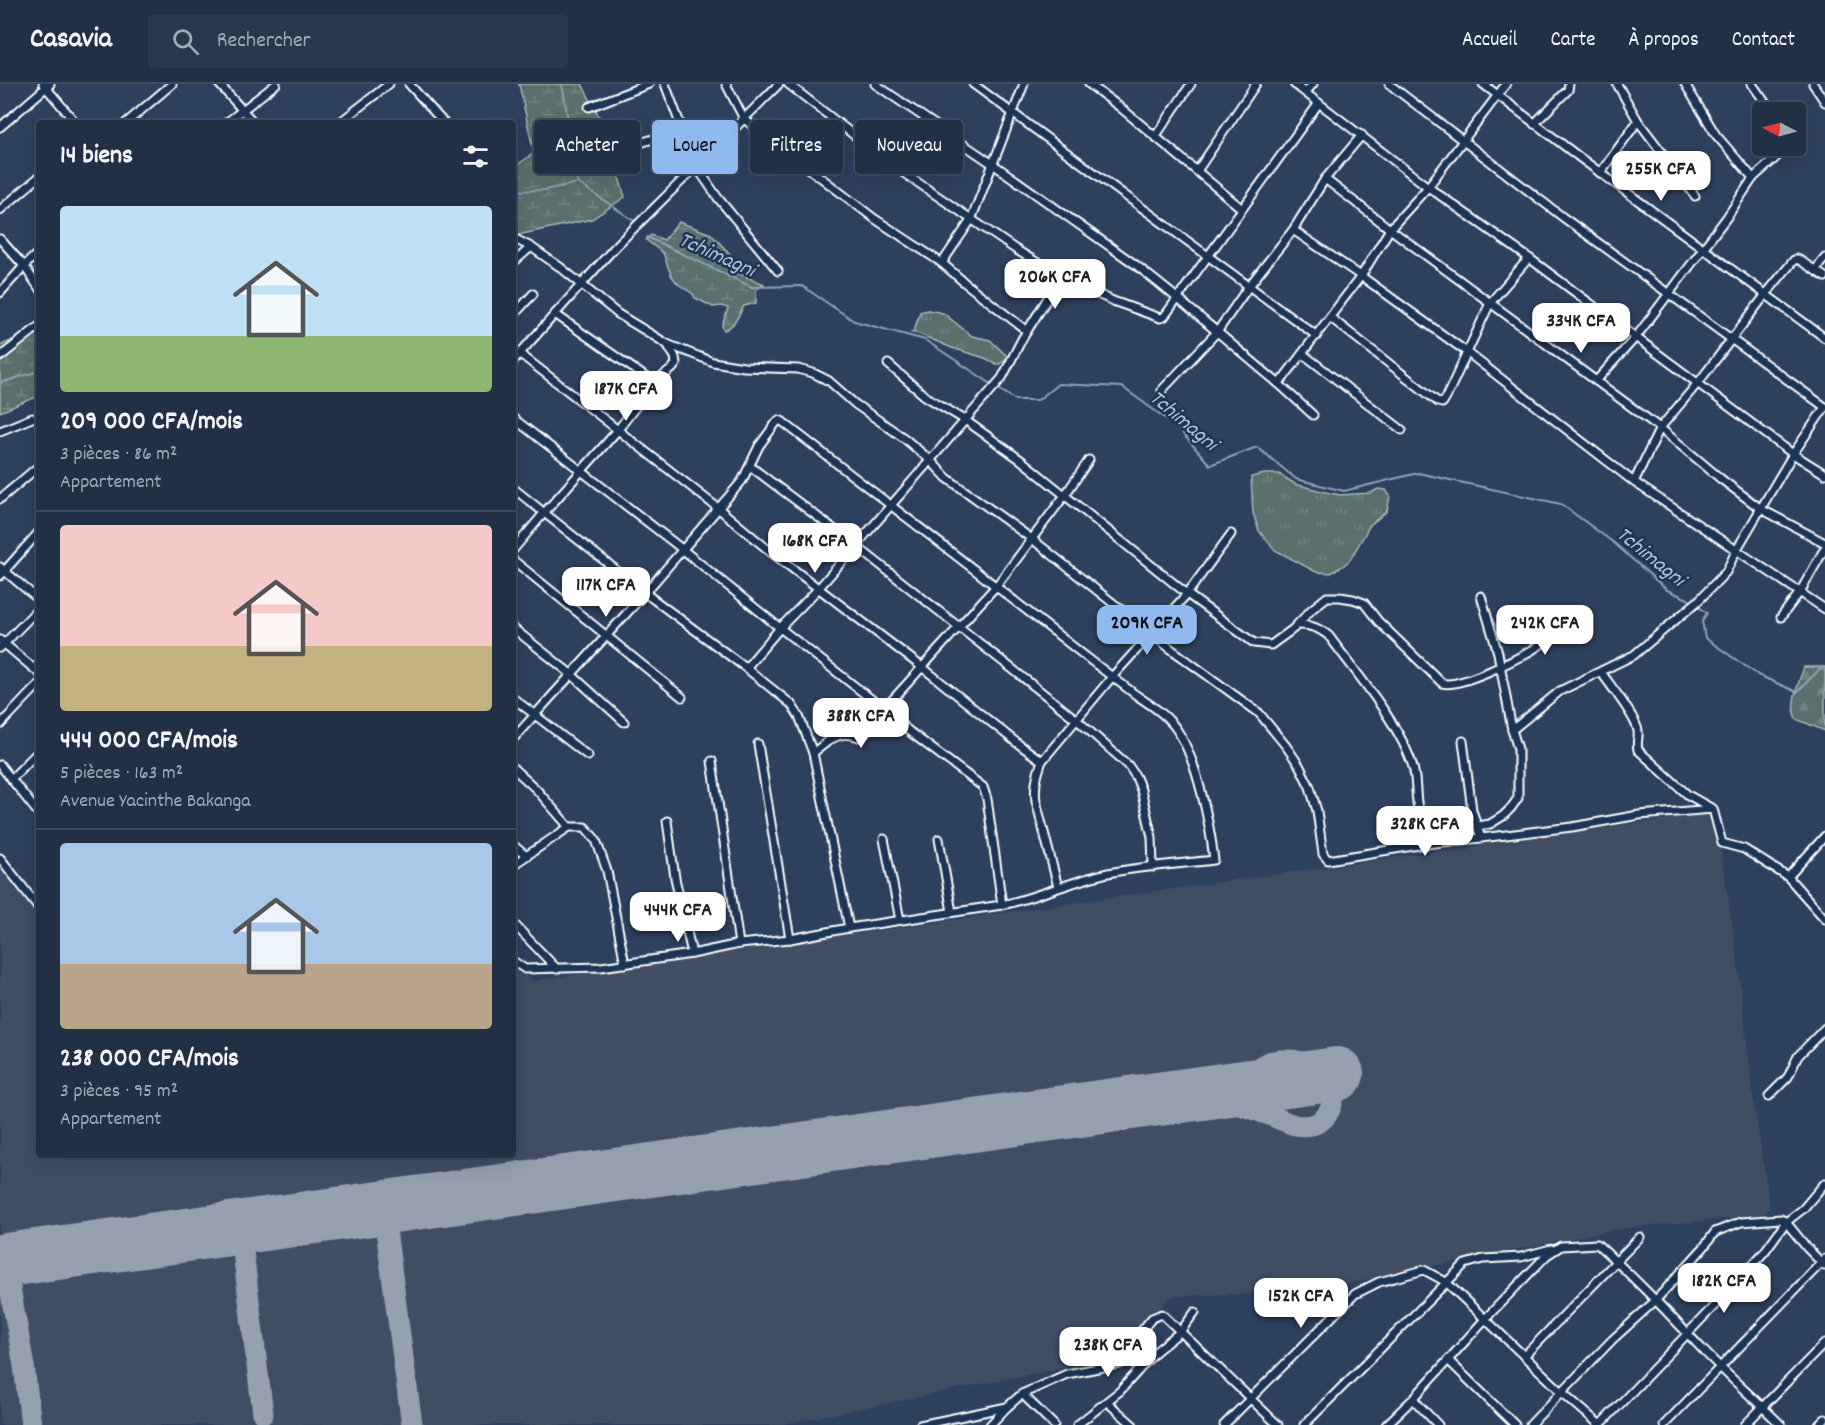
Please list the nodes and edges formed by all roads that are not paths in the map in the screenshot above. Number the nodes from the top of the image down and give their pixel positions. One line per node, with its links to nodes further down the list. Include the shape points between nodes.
1 (172, 84): 38 (street)
2 (219, 84): 34 (street)
3 (276, 84): 34 (street)
4 (389, 84): 41 (street)
5 (409, 84): 42 (street)
6 (649, 84): 33 (street)
7 (665, 84): 43 (street)
8 (726, 84): 36 (street)
9 (780, 84): 36 (street)
10 (788, 84): 64 (street)
11 (874, 84): 52 (street)
12 (973, 84): 35 (street)
13 (1024, 84): 35 (street)
14 (1089, 84): 49 (street)
15 (1191, 84): 49 (street)
16 (1256, 84): 53 (street)
17 (1294, 84): 28 (street)
18 (1313, 84): 28 (street)
19 (1389, 84): 50 (street)
20 (1484, 84): 29 (street)
21 (1506, 84): 29 (street)
22 (1569, 84): 45 (street, via 1568,90)
23 (1617, 84): 44 (street)
24 (1685, 84): 57 (street, via 1716,135)
25 (1752, 84): 31 (street)
26 (1813, 84): 32 (street)
27 (46, 85): 37 (street); 47 (street)
28 (1306, 92): 30 (street)
29 (1498, 95): 45 (street); 50 (street)
30 (1319, 102): 48 (street); 62 (street)
31 (1765, 102)
32 (1825, 102)
33 (589, 107)
34 (242, 110): 39 (street); 40 (street)
35 (1013, 112): 52 (street); 72 (street)
36 (744, 119): 46 (street); 76 (street, via 875,219)
37 (74, 120)
38 (130, 120)
39 (230, 120)
40 (251, 120)
41 (343, 120)
42 (441, 120)
43 (680, 120)
44 (1638, 121): 54 (street); 61 (street)
45 (1534, 124): 54 (street)
46 (738, 125)
47 (0, 127)
48 (1362, 135): 58 (street); 60 (street)
49 (1155, 136): 53 (street)
50 (1464, 140): 60 (street); 87 (street)
51 (1778, 156): 57 (street)
52 (992, 164): 64 (street); 90 (street)
53 (1197, 171): 62 (street)
54 (1600, 173): 70 (street)
55 (688, 174): 84 (street)
56 (702, 174): 79 (street)
57 (1753, 178): 70 (street)
58 (1325, 179): 65 (street); 66 (street)
59 (36, 180): 63 (street)
60 (1428, 187): 65 (street); 73 (street)
61 (1695, 196)
62 (1242, 208): 72 (street)
63 (0, 210)
64 (971, 220): 76 (street); 81 (street)
65 (1390, 229): 80 (street); 91 (street)
66 (1293, 230): 80 (street); 85 (street)
67 (0, 239): 77 (street)
68 (516, 240): 69 (street)
69 (531, 247): 75 (street); 84 (street)
70 (1703, 248): 87 (street); 89 (street)
71 (36, 255): 77 (street)
72 (1207, 255): 85 (street); 90 (street)
73 (1529, 258): 91 (street); 99 (street)
74 (1825, 258): 78 (street)
75 (516, 260)
76 (942, 263): 96 (street)
77 (24, 266): 83 (street); 86 (street)
78 (1815, 270): 82 (street); 89 (street, via 1797,259)
79 (778, 271)
80 (1361, 276): 94 (street); 104 (street)
81 (1061, 277): 90 (street, via 1154,317 1164,316); 96 (street)
82 (1825, 277)
83 (36, 284)
84 (582, 284): 93 (street); 102 (street, via 618,314)
85 (1249, 286): 97 (street); 98 (street)
86 (0, 292)
87 (1669, 293): 99 (street); 101 (street)
88 (533, 294): 92 (street)
89 (1766, 294): 100 (street); 101 (street)
90 (1178, 298): 97 (street)
91 (1490, 303): 104 (street); 109 (street)
92 (516, 313)
93 (555, 314): 103 (street); 110 (street)
94 (1331, 318): 98 (street); 104 (street, via 1438,402 1445,400)
95 (36, 328): 106 (street)
96 (1027, 331): 118 (street, via 1002,378)
97 (1217, 332): 112 (street); 113 (street)
98 (1317, 336): 105 (street)
99 (1636, 337): 109 (street); 111 (street)
100 (1825, 338)
101 (1732, 339): 111 (street); 114 (street)
102 (667, 344): 110 (street, via 676,364); 124 (street, via 713,362 813,373 829,381)
103 (519, 353): 107 (street); 122 (street)
104 (1468, 353): 130 (street)
105 (1303, 354): 112 (street); 120 (street)
106 (0, 357)
107 (516, 357)
108 (888, 364): 118 (street, via 925,396)
109 (1596, 381): 119 (street)
110 (654, 383): 122 (street)
111 (1698, 383): 119 (street); 123 (street)
112 (1279, 384): 115 (street)
113 (1162, 390)
114 (1825, 407): 123 (street)
115 (1313, 415)
116 (32, 418): 121 (street)
117 (516, 420): 128 (street)
118 (965, 420): 124 (street); 132 (street)
119 (1660, 428): 130 (street); 136 (street)
120 (1402, 430)
121 (0, 431)
122 (617, 431): 128 (street); 135 (street)
123 (1793, 454): 129 (street); 136 (street)
124 (930, 460): 134 (street); 140 (street, via 947,478)
125 (1089, 460): 132 (street)
126 (750, 466): 134 (street, via 759,446 779,420); 135 (street); 142 (street)
127 (36, 469): 133 (street)
128 (582, 472): 137 (street); 145 (street)
129 (1825, 474)
130 (1634, 482): 146 (street)
131 (516, 490): 137 (street)
132 (1065, 495): 140 (street); 153 (street)
133 (0, 499)
134 (891, 506): 142 (street); 149 (street)
135 (718, 508): 145 (street); 150 (street)
136 (1761, 508): 141 (street); 146 (street)
137 (544, 513): 143 (street); 152 (street)
138 (1231, 534): 153 (street)
139 (36, 535): 148 (street)
140 (1032, 539): 149 (street); 164 (street)
141 (1825, 543)
142 (855, 545): 150 (street); 162 (street)
143 (516, 546)
144 (1825, 548): 151 (street)
145 (682, 549): 152 (street); 161 (street)
146 (1737, 549): 151 (street); 171 (street, via 1726,572 1698,601 1635,655)
147 (516, 562): 165 (street)
148 (2, 572): 155 (street)
149 (997, 585): 162 (street); 173 (street)
150 (818, 589): 161 (street); 168 (street)
151 (1800, 592): 156 (street); 158 (street)
152 (645, 593): 165 (street); 169 (street)
153 (1187, 594): 160 (street, via 1254,644 1271,645); 164 (street)
154 (1481, 596): 167 (street)
155 (36, 598)
156 (1825, 609)
157 (36, 611): 166 (street)
158 (1781, 617)
159 (1574, 620): 167 (street, via 1533,650)
160 (1299, 625): 167 (street, via 1327,597 1353,599 1364,603 1442,683 1453,685); 203 (street, via 1320,629 1329,636 1397,733 1416,779)
161 (780, 628): 169 (street); 177 (street)
162 (959, 628): 168 (street); 179 (street)
163 (516, 630): 172 (street)
164 (1151, 633): 173 (street); 203 (street, via 1259,713 1274,729 1310,788 1325,858)
165 (607, 634): 172 (street); 175 (street)
166 (2, 644): 170 (street)
167 (1501, 666): 182 (street)
168 (922, 667): 177 (street); 190 (street)
169 (746, 668): 186 (street, via 791,704)
170 (36, 671)
171 (1601, 672): 182 (street, via 1560,691); 194 (street, via 1635,722 1638,750 1688,795)
172 (572, 674): 178 (street); 180 (street)
173 (1112, 677): 179 (street); 208 (street, via 1169,719 1182,737 1209,825 1214,860)
174 (36, 687): 181 (street)
175 (682, 697)
176 (516, 700): 178 (street)
177 (884, 709): 186 (street, via 864,734 835,736); 211 (street, via 983,787)
178 (534, 715): 183 (street); 188 (street)
179 (1077, 720): 190 (street); 208 (street, via 1128,765 1136,777 1152,837)
180 (624, 722)
181 (0, 725)
182 (1512, 730): 197 (street, via 1518,749 1518,798 1503,816)
183 (516, 736)
184 (1463, 741): 197 (street)
185 (758, 744): 218 (street)
186 (813, 753): 217 (street)
187 (36, 754): 193 (street)
188 (588, 756)
189 (712, 761): 219 (street)
190 (1042, 761): 210 (street, via 1035,795)
191 (0, 765): 193 (street)
192 (516, 771): 198 (street)
193 (11, 779): 195 (street)
194 (1713, 809): 200 (street, via 1639,815); 209 (street, via 1722,843 1744,849)
195 (36, 810)
196 (668, 822): 220 (street, via 675,878)
197 (1477, 826): 200 (street)
198 (569, 827): 205 (street); 222 (street, via 585,827 596,840 607,871)
199 (1825, 836): 209 (street)
200 (1481, 838): 203 (street)
201 (884, 839): 215 (street)
202 (939, 839): 213 (street)
203 (1425, 844)
204 (516, 847): 205 (street)
205 (525, 855): 207 (street)
206 (0, 858): 212 (street)
207 (516, 862)
208 (1154, 867): 210 (street, via 1109,873)
209 (1788, 877): 214 (street)
210 (1058, 887): 211 (street)
211 (1002, 904): 213 (street)
212 (36, 905)
213 (952, 912): 215 (street)
214 (1825, 919)
215 (900, 920): 217 (street)
216 (516, 926): 223 (street)
217 (849, 928): 218 (street)
218 (790, 939): 219 (street)
219 (740, 944): 220 (street)
220 (692, 954): 222 (street)
221 (516, 963): 223 (street, via 525,969)
222 (625, 964): 223 (street)
223 (557, 969)
224 (1825, 1028): 225 (street, via 1798,1056 1788,1077)
225 (1769, 1096)
226 (1825, 1183): 227 (street)
227 (1786, 1222): 231 (street); 233 (street, via 1741,1222 1715,1232); 237 (street, via 1765,1251)
228 (1640, 1237): 230 (street)
229 (1561, 1246): 230 (street, via 1597,1244); 232 (street, via 1521,1257 1465,1264); 235 (street, via 1547,1255)
230 (1617, 1262): 233 (street); 239 (street)
231 (1824, 1262): 241 (street)
232 (1446, 1282): 235 (street); 244 (street, via 1424,1270 1379,1282 1355,1294); 257 (street)
233 (1655, 1300): 237 (street); 242 (street)
234 (1195, 1312): 236 (street)
235 (1486, 1318): 239 (street); 240 (street)
236 (1179, 1332): 243 (street, via 1162,1314 1152,1318 1129,1346 1131,1354 1126,1361 1067,1374); 244 (street); 246 (street)
237 (1688, 1333): 241 (street); 262 (street)
238 (1825, 1343): 248 (street)
239 (1524, 1356): 242 (street)
240 (1448, 1360): 245 (street); 260 (street)
241 (1721, 1367): 248 (street); 263 (street)
242 (1563, 1393): 261 (street); 262 (street)
243 (1022, 1394): 247 (street); 252 (street)
244 (1250, 1398): 255 (street); 256 (street)
245 (1413, 1399): 258 (street); 259 (street)
246 (1107, 1401): 253 (street); 254 (street)
247 (1007, 1407): 250 (street); 251 (street)
248 (1762, 1407): 264 (street); 265 (street)
249 (1825, 1419): 266 (street)
250 (920, 1425)
251 (990, 1425)
252 (1053, 1425)
253 (1077, 1425)
254 (1133, 1425)
255 (1224, 1425)
256 (1278, 1425)
257 (1304, 1425)
258 (1386, 1425)
259 (1438, 1425)
260 (1515, 1425)
261 (1530, 1425)
262 (1600, 1425)
263 (1664, 1425)
264 (1745, 1425)
265 (1781, 1425)
266 (1819, 1425)

